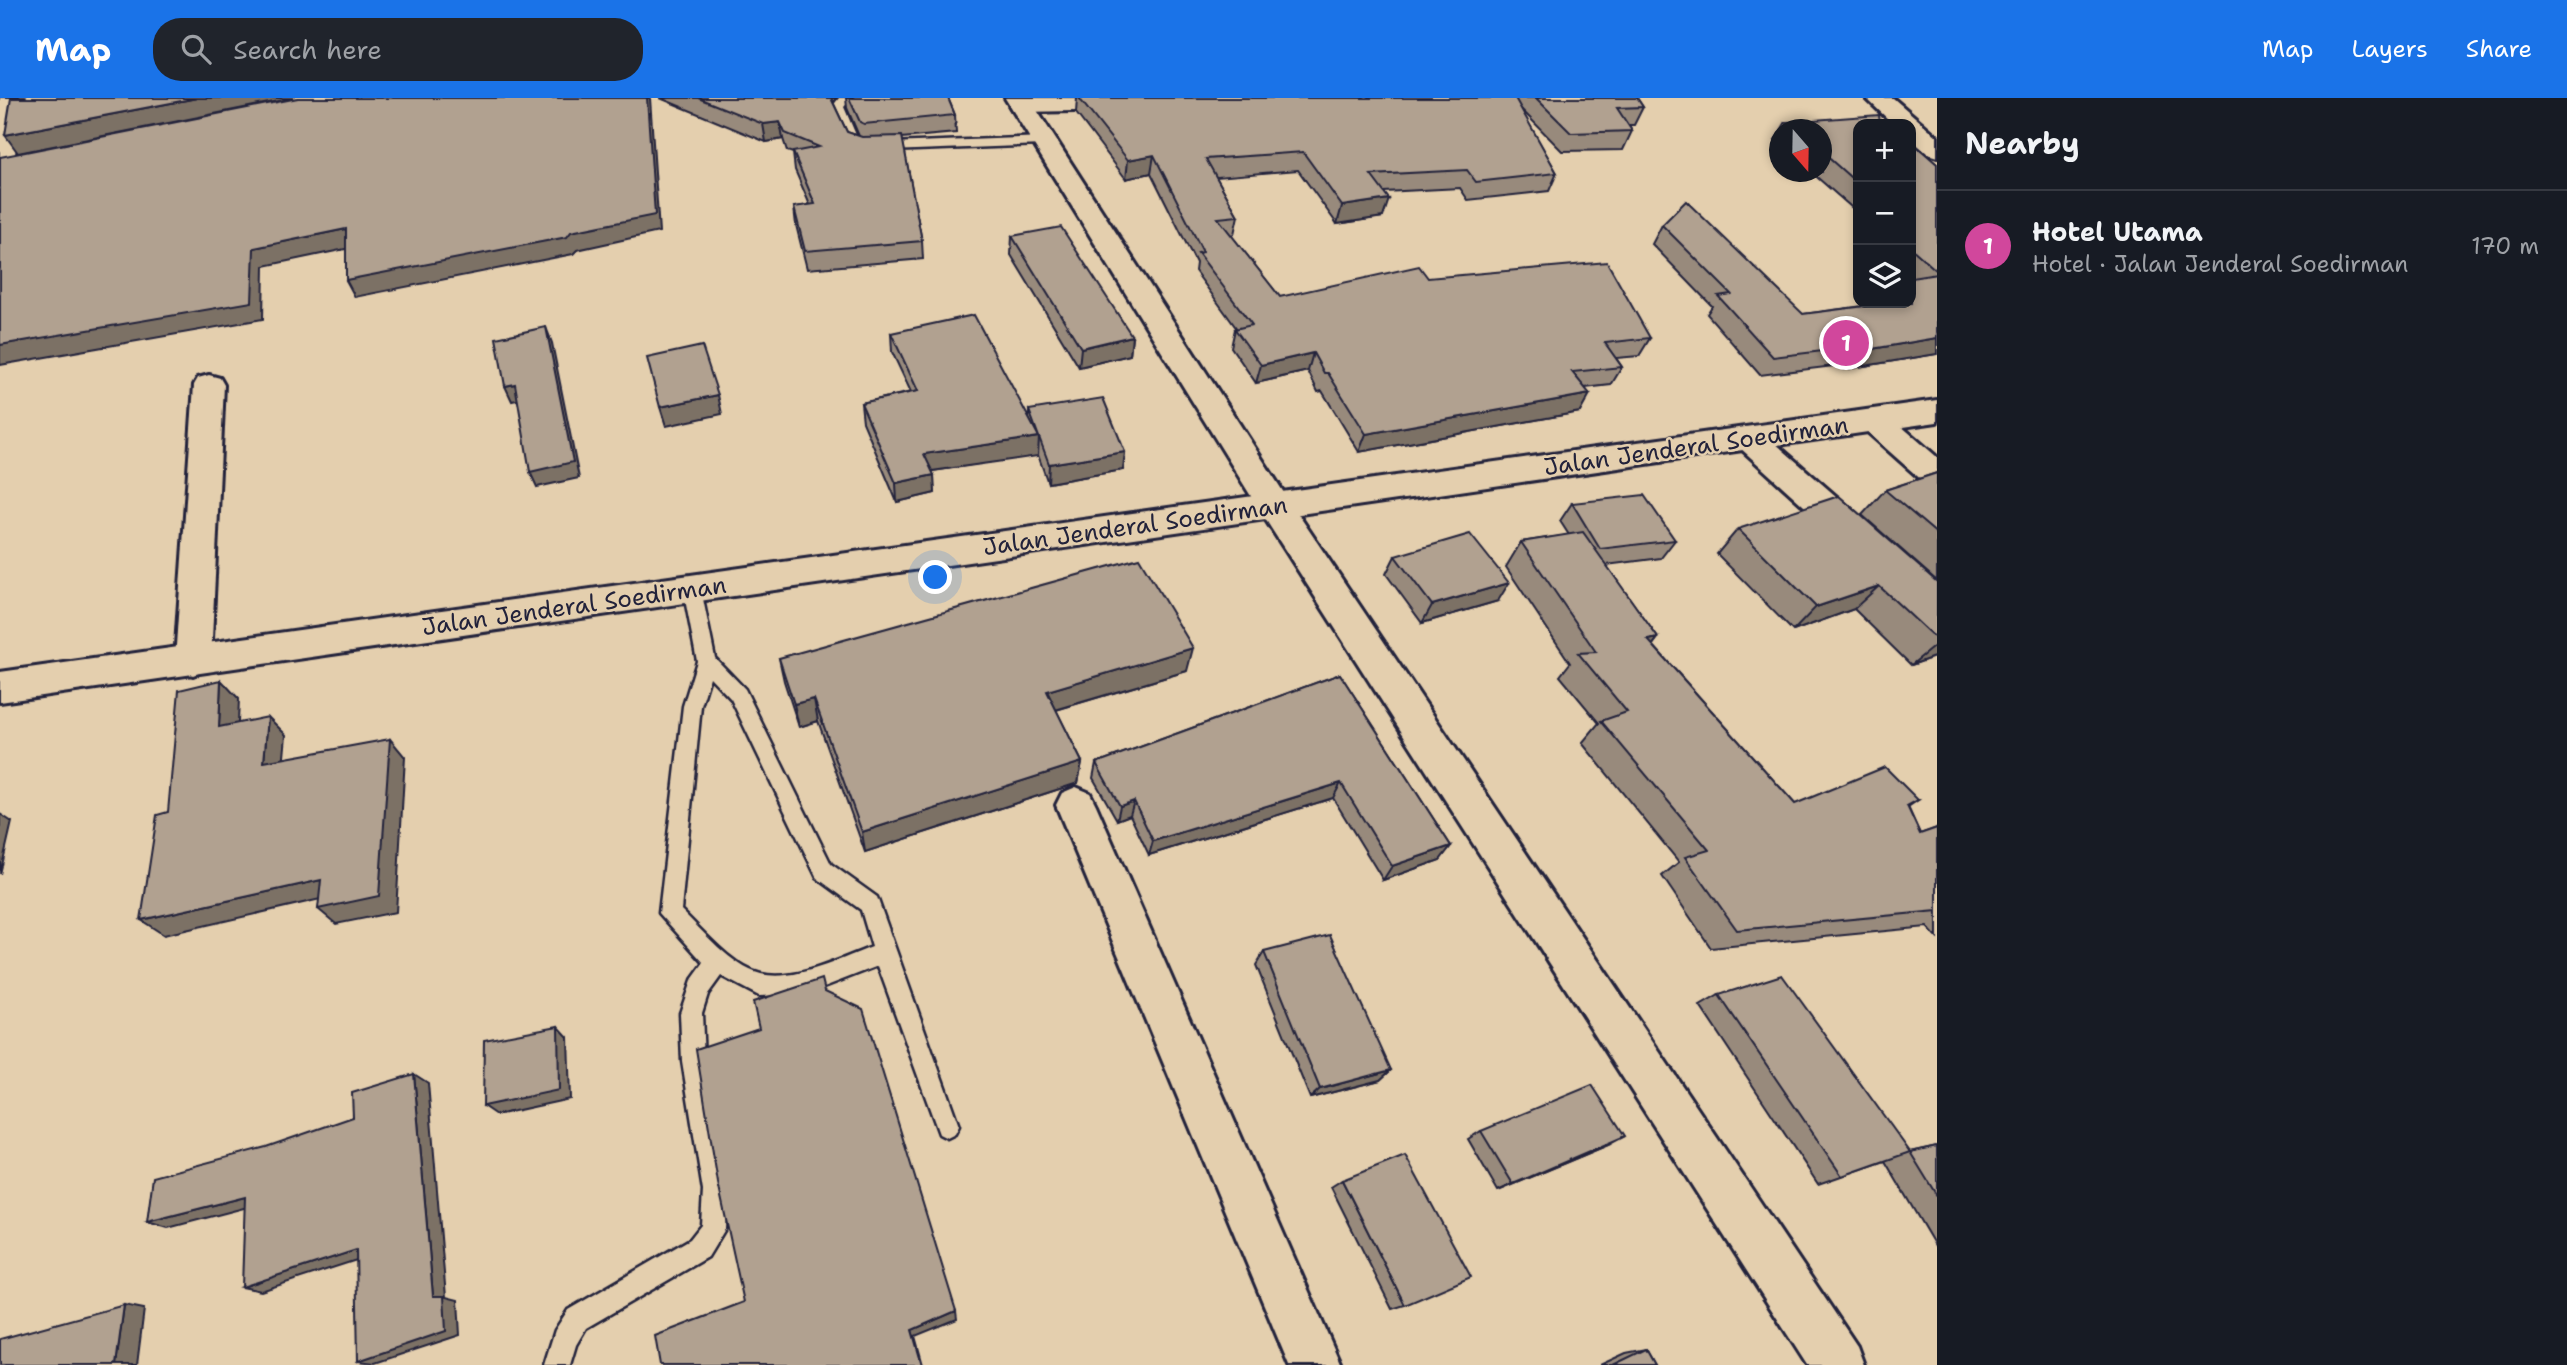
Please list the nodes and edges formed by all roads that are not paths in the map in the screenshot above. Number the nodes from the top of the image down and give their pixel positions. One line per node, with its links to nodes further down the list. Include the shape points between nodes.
1 (12, 98): 11 (street)
2 (846, 98): 8 (lane, via 838,107 854,144 863,148)
3 (1878, 98): 6 (street)
4 (1019, 102): 5 (street); 8 (street)
5 (1155, 103)
6 (1903, 119)
7 (1916, 130): 9 (street)
8 (1044, 141): 17 (street)
9 (1937, 149)
10 (27, 162): 11 (street)
11 (0, 166)
12 (209, 385): 20 (street)
13 (1937, 411): 14 (street, Jalan Jenderal Soedirman)
14 (1874, 420): 15 (street, Jalan Jenderal Soedirman); 16 (street)
15 (1749, 438): 17 (street, Jalan Jenderal Soedirman); 19 (street)
16 (1937, 475)
17 (1274, 505): 18 (street, Jalan Jenderal Soedirman); 29 (street)
18 (692, 589): 20 (street, Jalan Jenderal Soedirman); 21 (lane)
19 (1937, 605)
20 (193, 660): 22 (street, Jalan Jenderal Soedirman)
21 (706, 661): 24 (lane, via 738,694 824,871 870,904); 25 (lane, via 692,706 670,913)
22 (0, 687)
23 (1076, 805): 28 (street)
24 (884, 953): 25 (lane, via 806,983 760,985); 26 (lane)
25 (718, 962): 27 (lane, via 699,989 691,1013 693,1060 715,1191 713,1229 699,1248 577,1319 564,1339)
26 (947, 1126)
27 (557, 1365)
28 (1315, 1365)
29 (1838, 1365)

